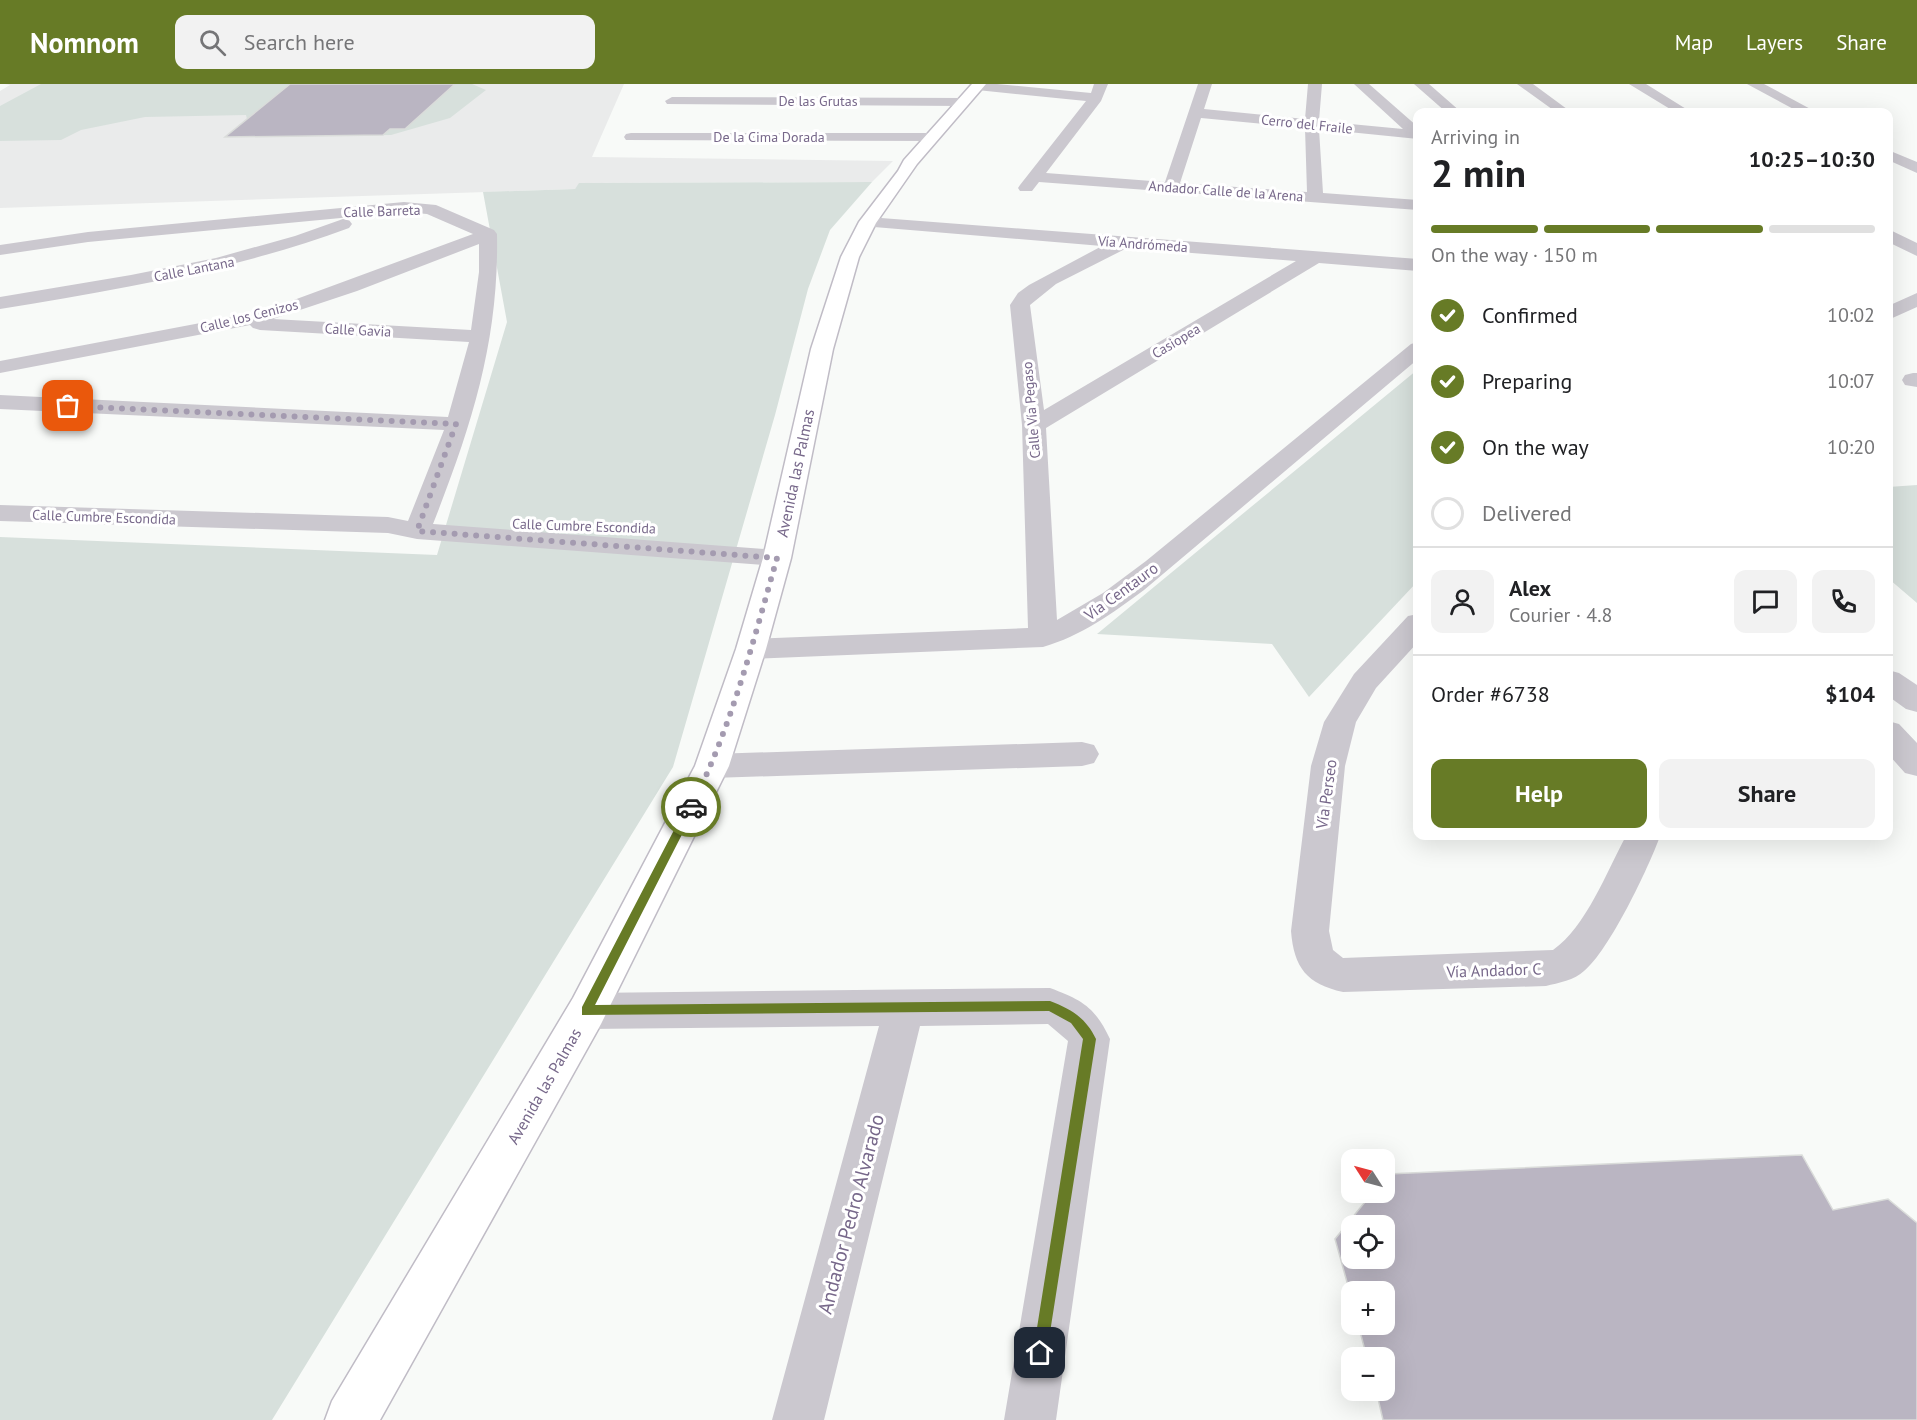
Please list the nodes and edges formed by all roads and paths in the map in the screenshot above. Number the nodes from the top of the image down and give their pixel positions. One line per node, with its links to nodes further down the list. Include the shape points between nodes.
1 (676, 84): 12 (street)
2 (1205, 84): 17 (street)
3 (1315, 84): 18 (street)
4 (1421, 84): 13 (street)
5 (1524, 84): 14 (street)
6 (1636, 84): 15 (street)
7 (1754, 84): 16 (street)
8 (1346, 85): 9 (street)
9 (1362, 85): 19 (street)
10 (973, 90): 11 (street); 12 (street, De las Grutas); 23 (street, Avenida las Palmas)
11 (1098, 91): 28 (street, Andador Calle de la Arena, via 1030,182 1150,191)
12 (672, 101): 22 (street)
13 (1449, 108)
14 (1558, 108)
15 (1677, 108)
16 (1801, 108)
17 (1198, 112): 18 (street, Cerro del Fraile); 28 (street)
18 (1312, 125): 20 (street, Cerro del Fraile); 29 (street)
19 (1413, 131)
20 (1413, 135)
21 (631, 137): 22 (street, De la Cima Dorada)
22 (660, 137): 23 (street, De la Cima Dorada)
23 (933, 137): 32 (street, Avenida las Palmas)
24 (1893, 156): 25 (street)
25 (1917, 168)
26 (1893, 172): 27 (street)
27 (1917, 174)
28 (1171, 187): 29 (street, Andador Calle de la Arena, via 1264,200)
29 (1315, 198): 30 (street, Andador Calle de la Arena, via 1382,208)
30 (1413, 205)
31 (381, 208): 33 (street, Calle Barreta); 34 (street, Calle Barreta, via 430,209); 43 (street, Calle Lantana, via 289,245 213,266)
32 (868, 222): 36 (street, Vía Andrómeda); 54 (street, Avenida las Palmas, via 850,257 822,349)
33 (171, 229): 37 (street, Calle Barreta); 40 (street)
34 (488, 234): 45 (street, Calle los Cenizos, via 350,287); 46 (street, via 490,270)
35 (1893, 237): 38 (street)
36 (1122, 243): 39 (street, Vía Andrómeda); 51 (street, Calle Vía Pegaso, via 1040,285 1022,300)
37 (0, 250)
38 (1917, 251)
39 (1317, 256): 41 (street, Vía Andrómeda); 51 (street, Casiopea)
40 (173, 261)
41 (1413, 265)
42 (1917, 299): 44 (street)
43 (0, 303)
44 (1893, 311)
45 (234, 323): 46 (street, Calle Gavia); 48 (street, Calle los Cenizos)
46 (482, 337): 50 (street)
47 (1413, 352): 56 (street, Vía Centauro, via 1149,571 1091,615)
48 (0, 367)
49 (0, 402): 50 (street)
50 (456, 424): 53 (street)
51 (1034, 425): 56 (street, Calle Vía Pegaso)
52 (0, 513): 53 (street, Calle Cumbre Escondida)
53 (419, 525): 54 (street, Calle Cumbre Escondida)
54 (779, 547): 57 (street, Avenida las Palmas)
55 (1413, 628): 65 (street, Vía Perseo, via 1365,681 1340,722 1328,766 1310,931 1317,961 1329,971)
56 (1042, 637): 57 (street, Vía Centauro)
57 (751, 649): 63 (street, Avenida las Palmas)
58 (1893, 684): 59 (street)
59 (1917, 701)
60 (1893, 738): 62 (street)
61 (1082, 754): 63 (street)
62 (1917, 764)
63 (712, 766): 67 (street, Avenida las Palmas)
64 (1641, 840): 65 (street, Vía Andador C, via 1588,940 1569,961 1546,969)
65 (1343, 975)
66 (904, 1008): 67 (street); 69 (street, Andador Pedro Alvarado); 70 (street, via 1050,1006 1075,1019 1089,1039)
67 (586, 1011): 68 (street, Avenida las Palmas)
68 (351, 1420)
69 (798, 1420)
70 (1030, 1420)

